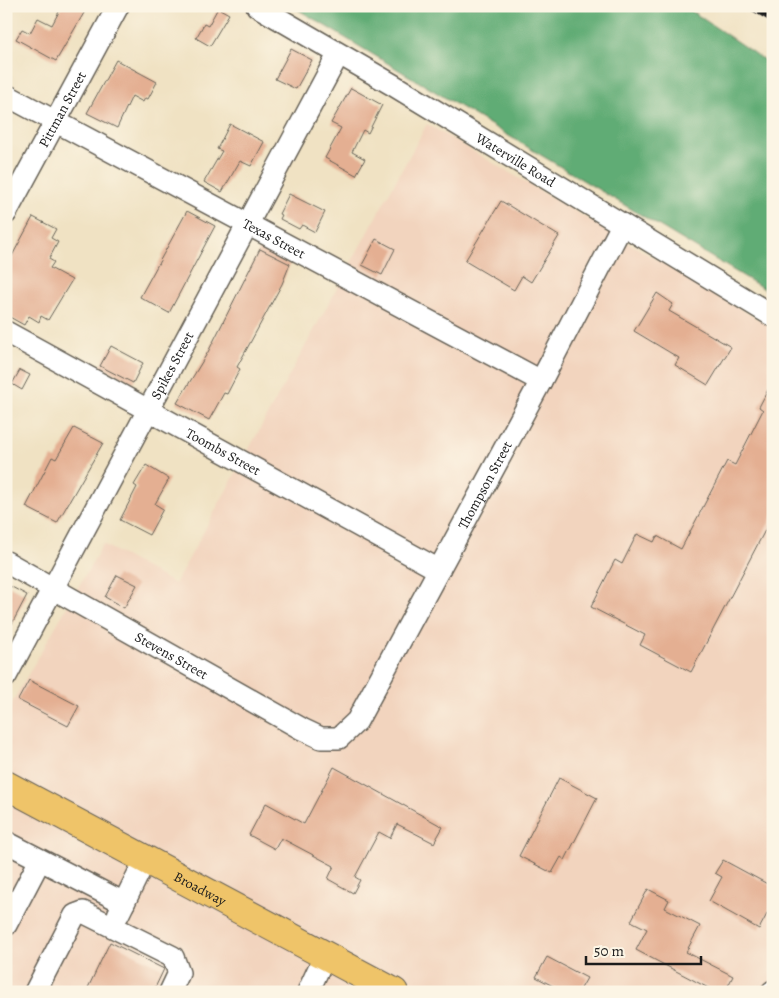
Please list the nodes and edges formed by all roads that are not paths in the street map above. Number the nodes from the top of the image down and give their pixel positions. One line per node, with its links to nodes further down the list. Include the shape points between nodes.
1 (118, 6): 5 (street, Pittman Street)
2 (257, 6): 3 (street, Waterville Road)
3 (338, 55): 7 (street, Spikes Street); 8 (street, Waterville Road, via 394,85)
4 (6, 95): 5 (street, Texas Street)
5 (54, 122): 6 (street, Pittman Street); 7 (street, Texas Street)
6 (6, 212)
7 (247, 224): 11 (street, Texas Street); 12 (street, Spikes Street)
8 (622, 225): 9 (street, Waterville Road); 11 (street, Thompson Street)
9 (773, 316)
10 (6, 332): 12 (street, Toombs Street)
11 (541, 381): 14 (street, Thompson Street)
12 (149, 410): 14 (street, Toombs Street); 15 (street, Spikes Street)
13 (6, 562): 15 (street, Stevens Street)
14 (438, 570): 17 (street, Thompson Street, via 357,721)
15 (52, 587): 16 (street, Spikes Street); 17 (street, Stevens Street, via 302,729 321,738)
16 (6, 676)
17 (339, 738)
18 (6, 785): 21 (main road, Broadway)
19 (6, 842): 20 (street)
20 (40, 860): 22 (street); 23 (street)
21 (146, 860): 22 (street); 25 (main road, Broadway)
22 (124, 903): 24 (street)
23 (6, 925)
24 (112, 926): 26 (street, via 83,912 75,915); 27 (street, via 173,957 179,973)
25 (325, 955): 28 (street); 29 (main road, Broadway)
26 (35, 992)
27 (170, 992)
28 (308, 992)
29 (394, 992)

